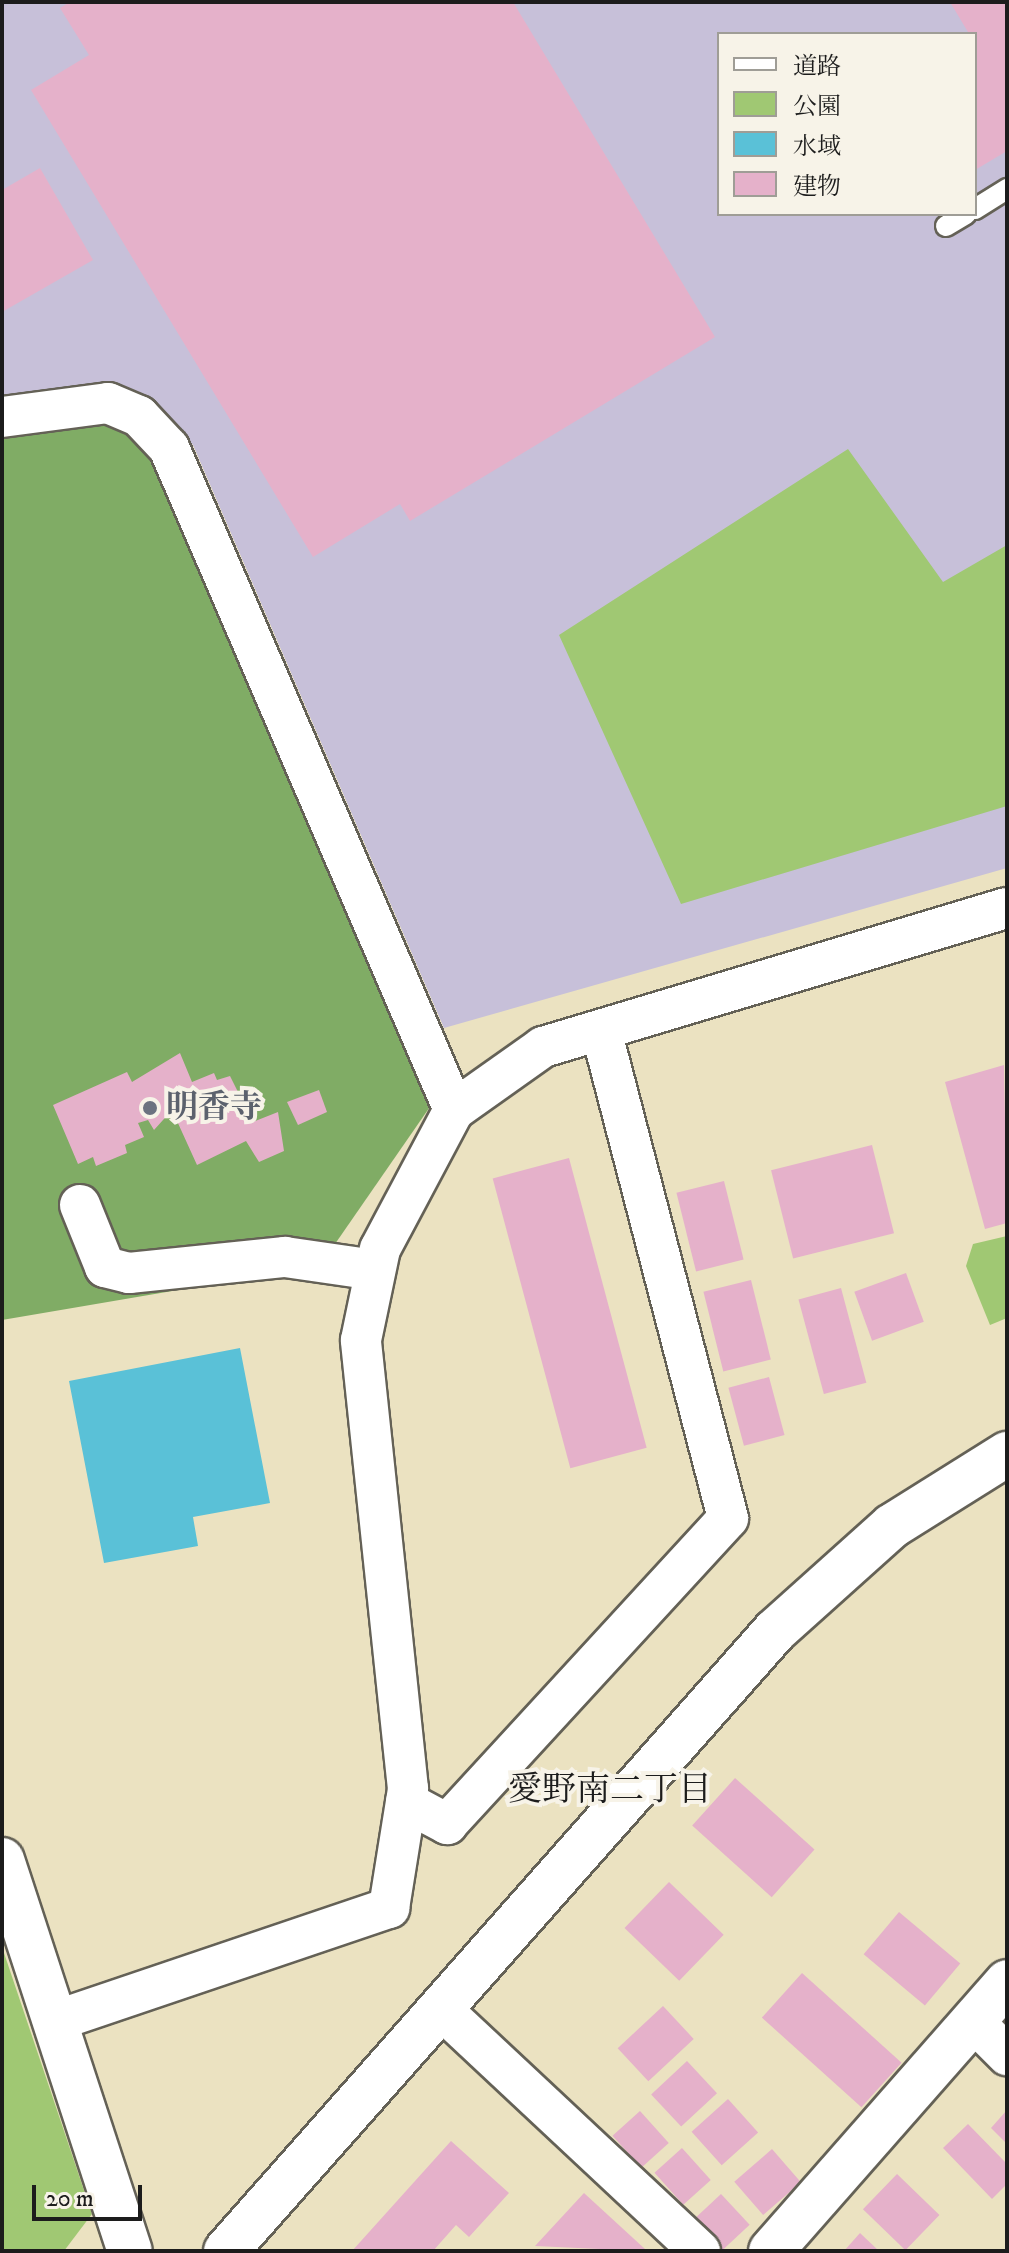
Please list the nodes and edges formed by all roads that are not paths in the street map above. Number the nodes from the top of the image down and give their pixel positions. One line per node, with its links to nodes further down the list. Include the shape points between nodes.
1 (1007, 189): 2 (lane)
2 (977, 208)
3 (963, 216): 4 (lane)
4 (946, 226)
5 (2, 417): 8 (street, via 108,403 139,416 169,448)
6 (1007, 908): 7 (street)
7 (601, 1030): 8 (street, via 543,1047); 12 (street, via 728,1518 447,1824)
8 (454, 1110): 10 (street)
9 (80, 1205): 10 (street, via 105,1267 129,1273 285,1257)
10 (375, 1270): 12 (street, via 361,1340)
11 (1007, 1454): 15 (street, via 892,1526 775,1631)
12 (406, 1802): 16 (street, via 389,1908)
13 (2, 1860): 16 (street)
14 (1007, 1982): 17 (street)
15 (440, 2008): 20 (street); 21 (street)
16 (55, 2021): 19 (street)
17 (974, 2022): 18 (street); 22 (street)
18 (1007, 2055)
19 (130, 2251)
20 (226, 2251)
21 (700, 2251)
22 (771, 2251)

